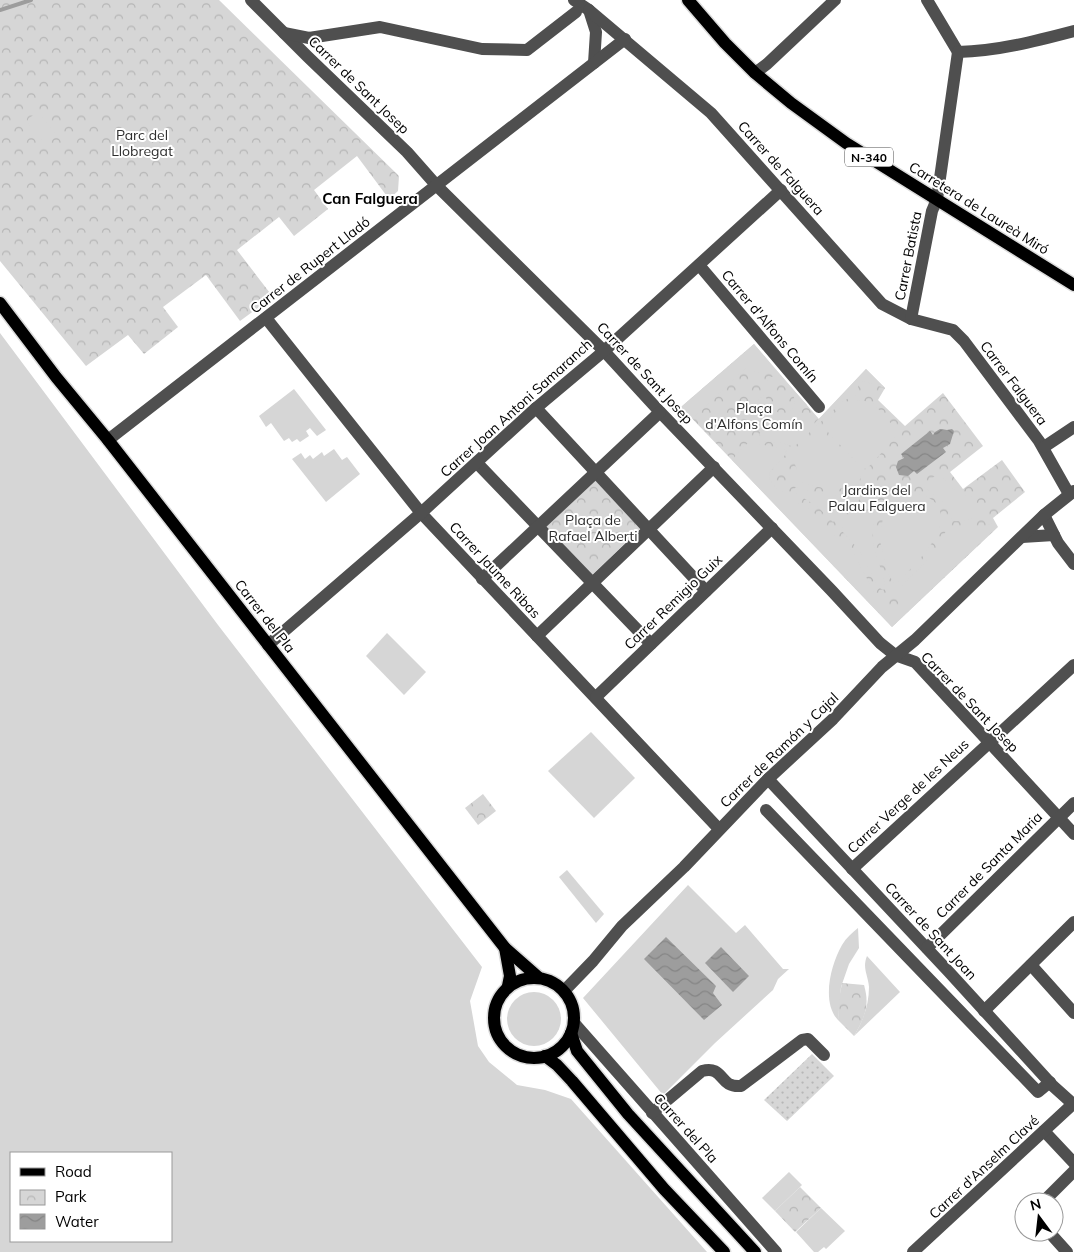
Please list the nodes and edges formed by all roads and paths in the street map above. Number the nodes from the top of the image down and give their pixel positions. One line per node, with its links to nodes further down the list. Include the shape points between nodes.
1 (251, 0): 7 (street, Carrer de Sant Josep)
2 (688, 0): 11 (main road, Carretera de Laureà Miró / N-340)
3 (835, 0): 11 (street)
4 (928, 0): 9 (street)
5 (582, 4): 7 (street, via 527,50 482,49 380,27 309,38); 8 (street); 10 (street, via 596,32)
6 (1074, 31): 9 (street, via 1034,42)
7 (284, 33): 12 (street, Carrer de Sant Josep, via 407,152)
8 (625, 39): 10 (street, Carrer de Rupert Lladó); 13 (street, Carrer de Falguera, via 711,113)
9 (958, 52): 14 (street, Carrer Batista)
10 (594, 63): 12 (street, Carrer de Rupert Lladó)
11 (755, 73): 14 (main road, Carretera de Laureà Miró / N-340, via 846,142)
12 (437, 186): 18 (street, Carrer de Rupert Lladó); 20 (street, Carrer de Sant Josep)
13 (781, 190): 15 (street, Carrer Joan Antoni Samaranch); 19 (street, Carrer de Falguera, via 882,304)
14 (936, 199): 16 (main road, Carretera de Laureà Miró / N-340); 19 (street, Carrer Batista)
15 (699, 265): 20 (street, Carrer Joan Antoni Samaranch); 21 (street, Carrer d'Alfons Comín)
16 (1074, 285)
17 (0, 303): 25 (main road, Carrer del Pla)
18 (266, 318): 25 (street, Carrer de Rupert Lladó); 31 (street, Carrer Jaume Ribas)
19 (911, 319): 26 (street, Carrer Falguera, via 953,330)
20 (604, 351): 22 (street, Carrer Joan Antoni Samaranch); 23 (street, Carrer de Sant Josep)
21 (819, 407)
22 (536, 408): 27 (street, Carrer Joan Antoni Samaranch); 29 (street)
23 (660, 412): 28 (street, Carrer de Sant Josep); 29 (street)
24 (1074, 427): 26 (street)
25 (108, 440): 43 (main road, Carrer del Pla)
26 (1044, 447): 30 (street, Carrer Falguera)
27 (477, 463): 31 (street, Carrer Joan Antoni Samaranch); 33 (street)
28 (714, 467): 34 (street, Carrer de Sant Josep); 35 (street)
29 (595, 473): 33 (street); 35 (street)
30 (1072, 493): 32 (street, Carrer de Ramón y Cajal)
31 (421, 513): 39 (street, Carrer Jaume Ribas); 43 (street, Carrer Joan Antoni Samaranch)
32 (1044, 515): 36 (street); 37 (street, Carrer de Ramón y Cajal)
33 (539, 526): 39 (street); 40 (street)
34 (772, 528): 41 (street, Carrer Remigio Guix); 45 (street, Carrer de Sant Josep)
35 (648, 530): 40 (street); 41 (street)
36 (1054, 535): 37 (street); 38 (street)
37 (1022, 537): 45 (street, Carrer de Ramón y Cajal, via 915,640)
38 (1074, 564)
39 (482, 579): 42 (street, Carrer Jaume Ribas)
40 (592, 584): 42 (street); 44 (street)
41 (706, 592): 44 (street, Carrer Remigio Guix)
42 (537, 636): 47 (street, Carrer Jaume Ribas)
43 (268, 644): 57 (main road, Carrer del Pla)
44 (651, 644): 47 (street, Carrer Remigio Guix)
45 (895, 655): 48 (street, Carrer de Sant Josep, via 914,662); 49 (street, Carrer de Ramón y Cajal)
46 (1074, 665): 48 (street, Carrer Verge de les Neus)
47 (596, 697): 53 (street, Carrer Jaume Ribas)
48 (989, 742): 52 (street, Carrer de Sant Josep); 55 (street, Carrer Verge de les Neus)
49 (768, 779): 53 (street, Carrer de Ramón y Cajal); 55 (street, Carrer de Sant Joan)
50 (1074, 803): 52 (street, Carrer de Santa Maria)
51 (766, 810): 68 (street, via 1038,1092)
52 (1058, 817): 54 (street, Carrer de Sant Josep); 58 (street, Carrer de Santa Maria)
53 (719, 829): 62 (street, Carrer de Ramón y Cajal, via 622,926)
54 (1074, 834)
55 (852, 869): 58 (street, Carrer de Sant Joan)
56 (1074, 922): 59 (street)
57 (506, 948): 60 (main road, Carrer del Pla); 61 (main road, Carrer del Pla, via 510,976)
58 (927, 948): 63 (street, Carrer de Sant Joan)
59 (1031, 966): 63 (street); 64 (street)
60 (538, 978): 61 (main road, via 524,978); 62 (main road)
61 (508, 986): 67 (main road, via 494,1010 493,1022 499,1038 506,1047 521,1056)
62 (564, 990): 65 (main road, via 572,1004)
63 (984, 1011): 68 (street, Carrer de Sant Joan)
64 (1074, 1013)
65 (572, 1028): 67 (main road, via 560,1048); 70 (street, Carrer del Pla); 77 (main road, via 577,1051 665,1156)
66 (824, 1054): 70 (street, via 808,1039 802,1040 741,1086 733,1087 724,1082 715,1071 702,1071)
67 (545, 1056): 76 (main road, via 572,1081 664,1189)
68 (1050, 1082): 69 (street, Carrer de Sant Joan)
69 (1074, 1103): 71 (street, Carrer d'Anselm Clavé)
70 (652, 1113): 78 (street, Carrer del Pla)
71 (1044, 1131): 72 (street); 79 (street, Carrer d'Anselm Clavé)
72 (1074, 1164)
73 (1074, 1172): 74 (street)
74 (1054, 1192)
75 (1058, 1242): 80 (street)
76 (724, 1252)
77 (755, 1252)
78 (776, 1252)
79 (913, 1252)
80 (1067, 1252)

